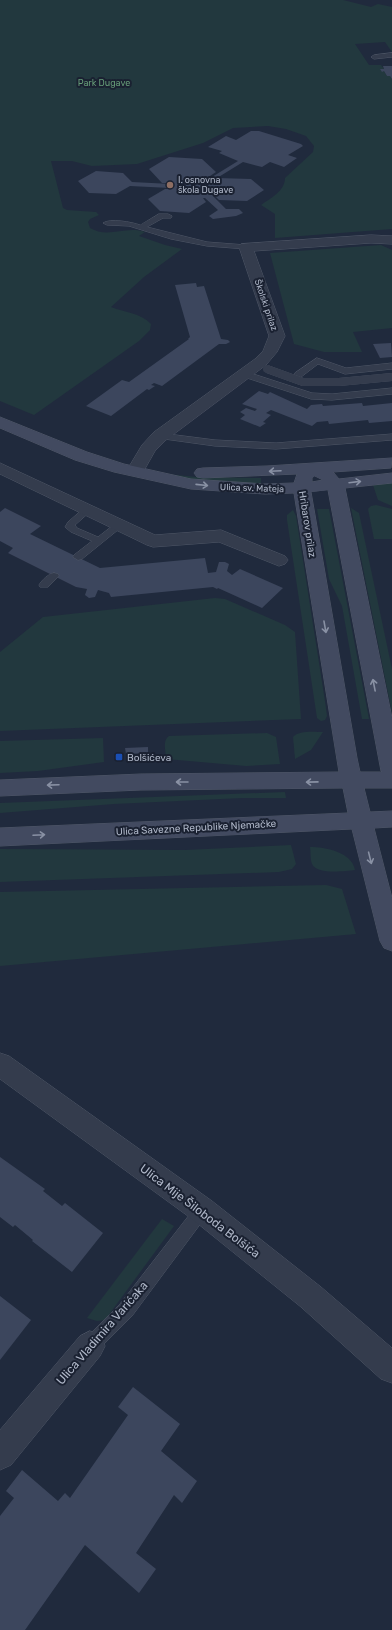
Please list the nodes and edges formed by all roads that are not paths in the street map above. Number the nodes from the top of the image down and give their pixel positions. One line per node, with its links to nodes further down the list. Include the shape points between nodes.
1 (392, 56): 2 (lane)
2 (374, 57)
3 (168, 216): 5 (lane, via 162,216)
4 (107, 223): 5 (lane, via 129,224)
5 (140, 228): 7 (lane, via 207,244)
6 (392, 240): 7 (street, via 371,239)
7 (246, 247): 9 (street, Školski prilaz, via 277,336 274,348)
8 (392, 366): 10 (lane, via 345,371 317,361)
9 (256, 369): 11 (lane, bridge, via 303,382 339,382); 12 (lane, via 284,385 311,396 332,397); 14 (street, Školski prilaz)
10 (298, 375)
11 (392, 377)
12 (392, 391)
13 (0, 422): 19 (street, Ulica sv. Mateja, via 81,456 120,468)
14 (160, 436): 15 (lane, via 215,443 276,446); 19 (street, Školski prilaz, via 148,449)
15 (392, 437)
16 (392, 463): 18 (street, Ulica sv. Mateja)
17 (0, 468): 23 (street)
18 (314, 469): 19 (street, Ulica sv. Mateja, one-way to 19, via 231,472); 21 (street, via 327,475); 22 (street, Hribarov prilaz, via 304,476)
19 (136, 470): 22 (street, Ulica sv. Mateja, one-way to 22, via 173,480 225,488)
20 (392, 478): 21 (street, Ulica sv. Mateja, one-way to 20)
21 (335, 484): 22 (street, Ulica sv. Mateja); 30 (street, one-way to 21)
22 (302, 488): 32 (street, Hribarov prilaz, one-way to 32)
23 (87, 510): 24 (street); 25 (lane, via 70,527)
24 (119, 525): 25 (lane); 27 (street, via 153,541 221,536)
25 (99, 541): 26 (lane)
26 (78, 557)
27 (279, 560)
28 (54, 576): 29 (lane)
29 (44, 585)
30 (392, 771)
31 (392, 780): 32 (street)
32 (351, 781): 33 (street, one-way to 33, via 141,782); 35 (street)
33 (0, 788)
34 (392, 819): 35 (street, Ulica Savezne Republike Njemačke)
35 (361, 820): 36 (street, Ulica Savezne Republike Njemačke, one-way to 35); 37 (street, one-way to 37)
36 (0, 837)
37 (392, 941)
38 (0, 1064): 39 (street, Ulica Mije Šiloboda Bolšića)
39 (202, 1210): 40 (lane, Ulica Vladimira Varićaka, via 126,1310); 41 (street, Ulica Mije Šiloboda Bolšića, via 311,1297)
40 (90, 1346): 42 (street, Ulica Vladimira Varićaka)
41 (392, 1368)
42 (0, 1454)

